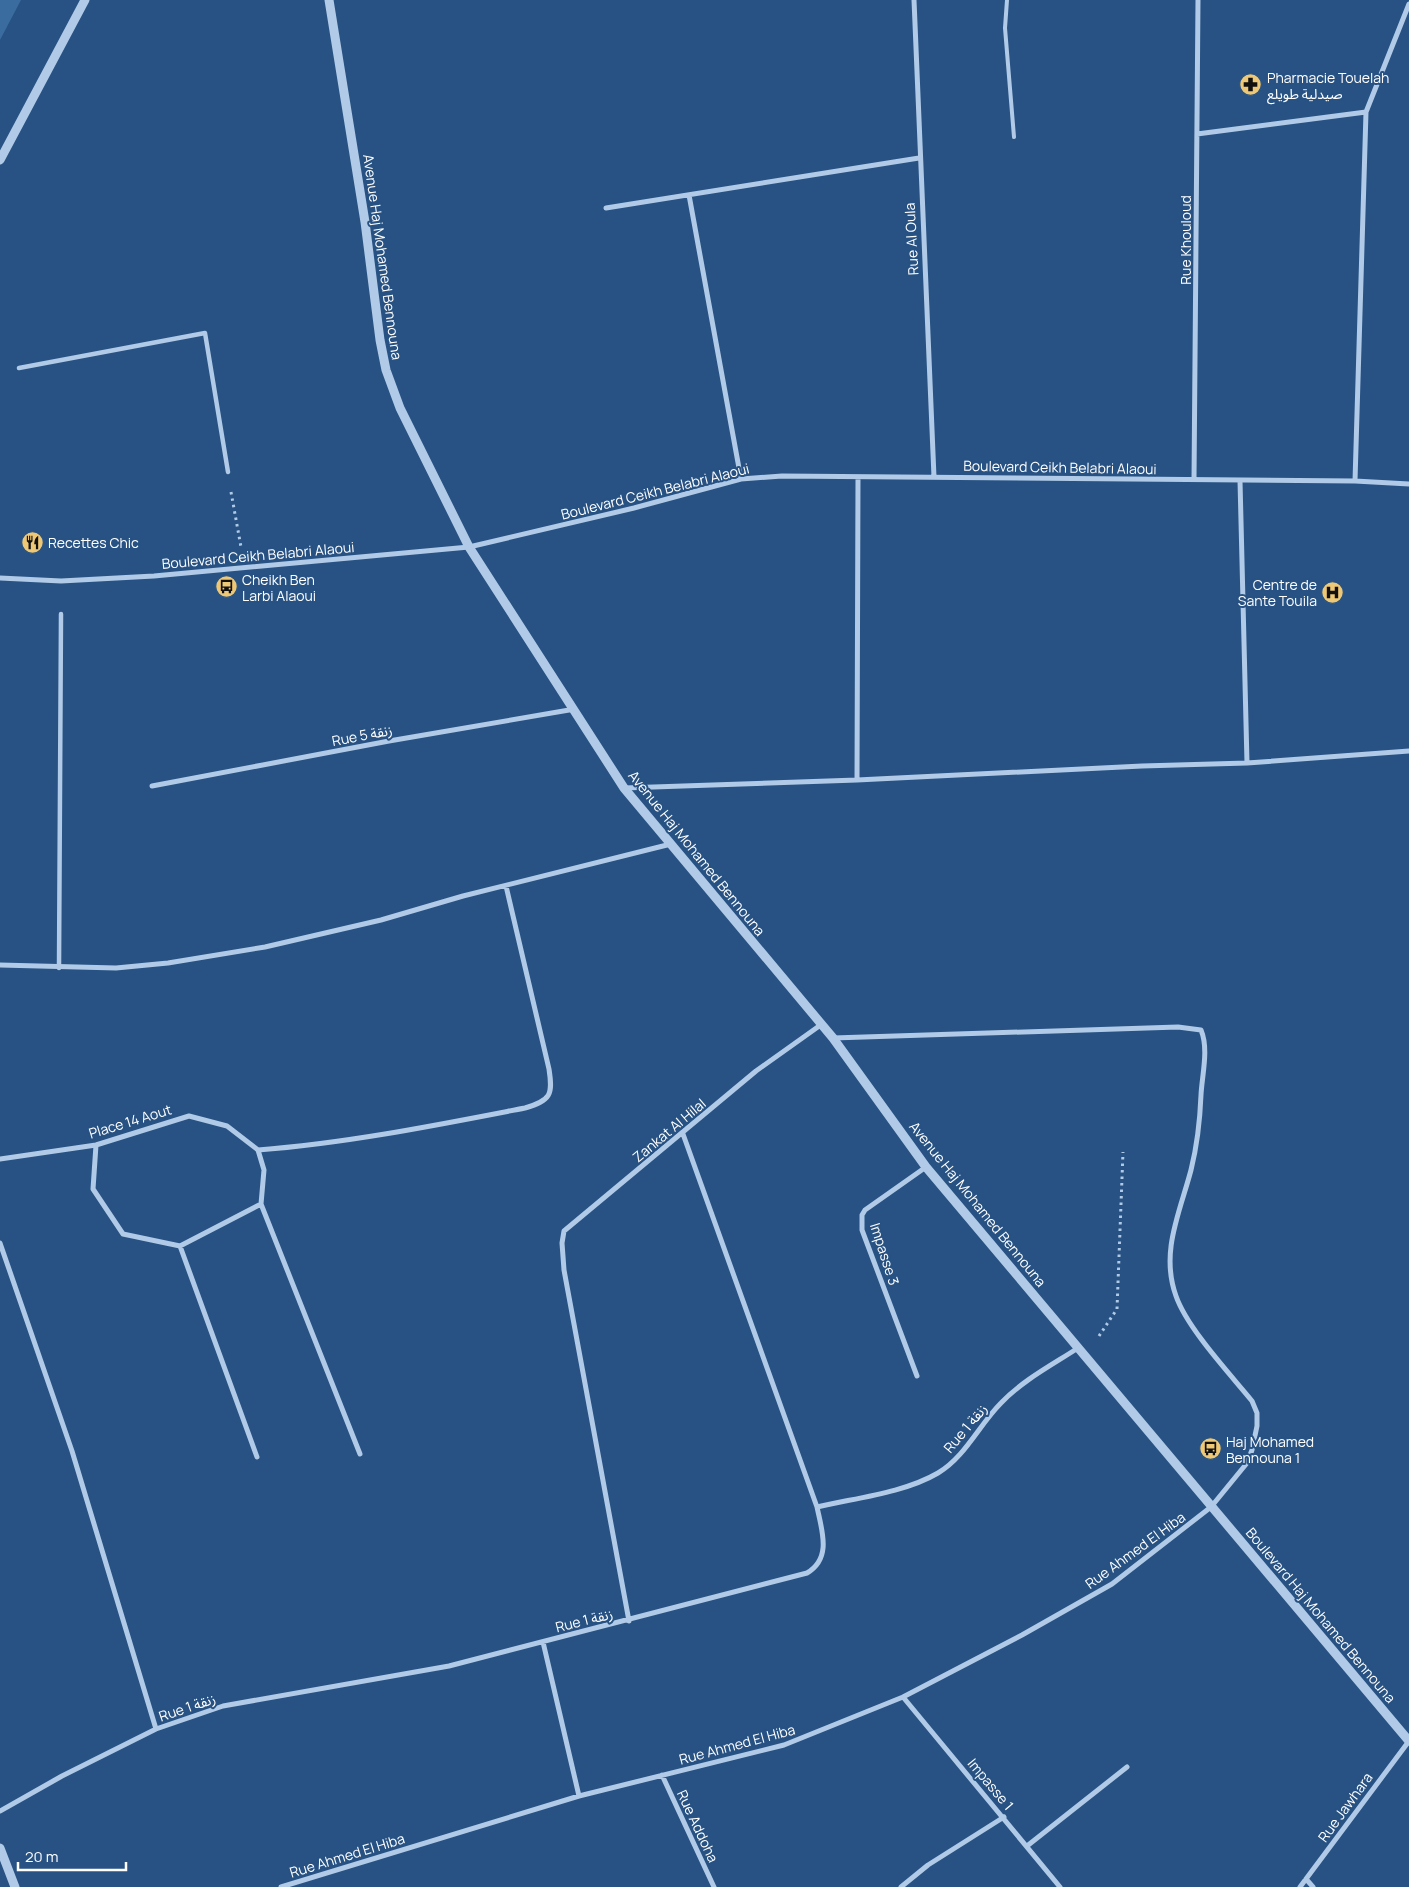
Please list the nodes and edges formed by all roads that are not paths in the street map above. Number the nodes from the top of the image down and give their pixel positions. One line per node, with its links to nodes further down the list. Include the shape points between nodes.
1 (85, 0): 11 (street)
2 (329, 0): 23 (street, Avenue Haj Mohamed Bennouna, via 386,370 400,408)
3 (914, 0): 10 (street, Rue Al Oula)
4 (1007, 0): 9 (lane)
5 (1198, 0): 8 (street, Rue Khouloud)
6 (1409, 4): 7 (street)
7 (1366, 112): 8 (street); 20 (street)
8 (1196, 134): 19 (street, Rue Khouloud)
9 (1014, 137)
10 (919, 158): 12 (street); 17 (street, Rue Al Oula)
11 (0, 160)
12 (689, 196): 13 (street); 18 (street)
13 (606, 208)
14 (19, 368): 15 (street, via 205,333)
15 (228, 472)
16 (858, 477): 17 (street, Boulevard Ceikh Belabri Alaoui); 18 (street, Boulevard Ceikh Belabri Alaoui); 29 (street)
17 (934, 477): 19 (street, Boulevard Ceikh Belabri Alaoui)
18 (741, 479): 23 (street, Boulevard Ceikh Belabri Alaoui)
19 (1194, 480): 21 (street, Boulevard Ceikh Belabri Alaoui)
20 (1355, 480): 21 (street, Boulevard Ceikh Belabri Alaoui); 22 (street, Boulevard Ceikh Belabri Alaoui)
21 (1240, 481): 28 (street)
22 (1409, 484)
23 (469, 547): 24 (street, Boulevard Ceikh Belabri Alaoui, via 154,576 61,581); 26 (street, Avenue Haj Mohamed Bennouna)
24 (0, 578)
25 (61, 614): 35 (street)
26 (575, 709): 30 (street, Rue 5 زنقة); 31 (street, Avenue Haj Mohamed Bennouna)
27 (1409, 751): 28 (street)
28 (1247, 763): 29 (street)
29 (857, 780): 31 (street)
30 (152, 786)
31 (624, 788): 32 (street, Avenue Haj Mohamed Bennouna)
32 (671, 844): 33 (street); 36 (street, Avenue Haj Mohamed Bennouna)
33 (506, 886): 35 (street, via 265,947 168,963 116,968); 40 (street, via 549,1069 551,1086 548,1096 541,1103 525,1108 433,1126 305,1147)
34 (0, 965): 35 (street)
35 (59, 968)
36 (822, 1024): 37 (street, Avenue Haj Mohamed Bennouna); 38 (street, Zankat Al Hilal, via 756,1071)
37 (833, 1038): 42 (street, Avenue Haj Mohamed Bennouna); 50 (street, Rue Ahmed El Hiba, via 1178,1027 1201,1030 1204,1044 1201,1110 1195,1152 1171,1240 1172,1282 1188,1320 1252,1401 1257,1413 1252,1450 1246,1463)
38 (683, 1134): 51 (street); 52 (street, Zankat Al Hilal, via 568,1226 562,1243 564,1270)
39 (96, 1145): 40 (street, Place 14 Aout, via 189,1116 227,1126); 41 (street, Place 14 Aout); 45 (street, via 93,1189 123,1234)
40 (258, 1150): 43 (street, via 264,1170)
41 (0, 1159)
42 (926, 1167): 46 (street, Avenue Haj Mohamed Bennouna); 47 (street, Impasse 3, via 865,1210 862,1222 862,1230)
43 (261, 1204): 45 (street); 48 (street)
44 (0, 1242): 55 (street, via 72,1451)
45 (180, 1246): 49 (street)
46 (1079, 1348): 50 (street, Avenue Haj Mohamed Bennouna); 51 (street, Rue 1 زنقة, via 1003,1400 957,1458 938,1473 911,1485)
47 (917, 1376)
48 (360, 1454)
49 (257, 1457)
50 (1211, 1507): 54 (street, Rue Ahmed El Hiba, via 1112,1584 1022,1636); 56 (street, Boulevard Haj Mohamed Bennouna)
51 (817, 1508): 52 (street, Rue 1 زنقة, via 824,1546 821,1561 814,1569)
52 (629, 1621): 53 (street, Rue 1 زنقة)
53 (543, 1642): 55 (street, Rue 1 زنقة, via 449,1666 223,1706); 59 (street)
54 (903, 1697): 58 (street, Rue Ahmed El Hiba, via 784,1745); 61 (street, Impasse 1)
55 (156, 1730): 60 (street, Rue 1 زنقة)
56 (1409, 1741): 64 (street, Rue Jawhara)
57 (1127, 1767): 62 (street)
58 (662, 1775): 59 (street, Rue Ahmed El Hiba); 67 (street, Rue Addoha)
59 (579, 1796): 66 (street, Rue Ahmed El Hiba)
60 (0, 1811)
61 (1004, 1817): 62 (street, Impasse 1); 68 (street, via 928,1865)
62 (1027, 1846): 69 (street, Impasse 1)
63 (0, 1848): 65 (street)
64 (1306, 1879): 70 (street, Rue Jawhara); 71 (street)
65 (15, 1887)
66 (282, 1887)
67 (714, 1887)
68 (902, 1887)
69 (1060, 1887)
70 (1300, 1887)
71 (1313, 1887)

